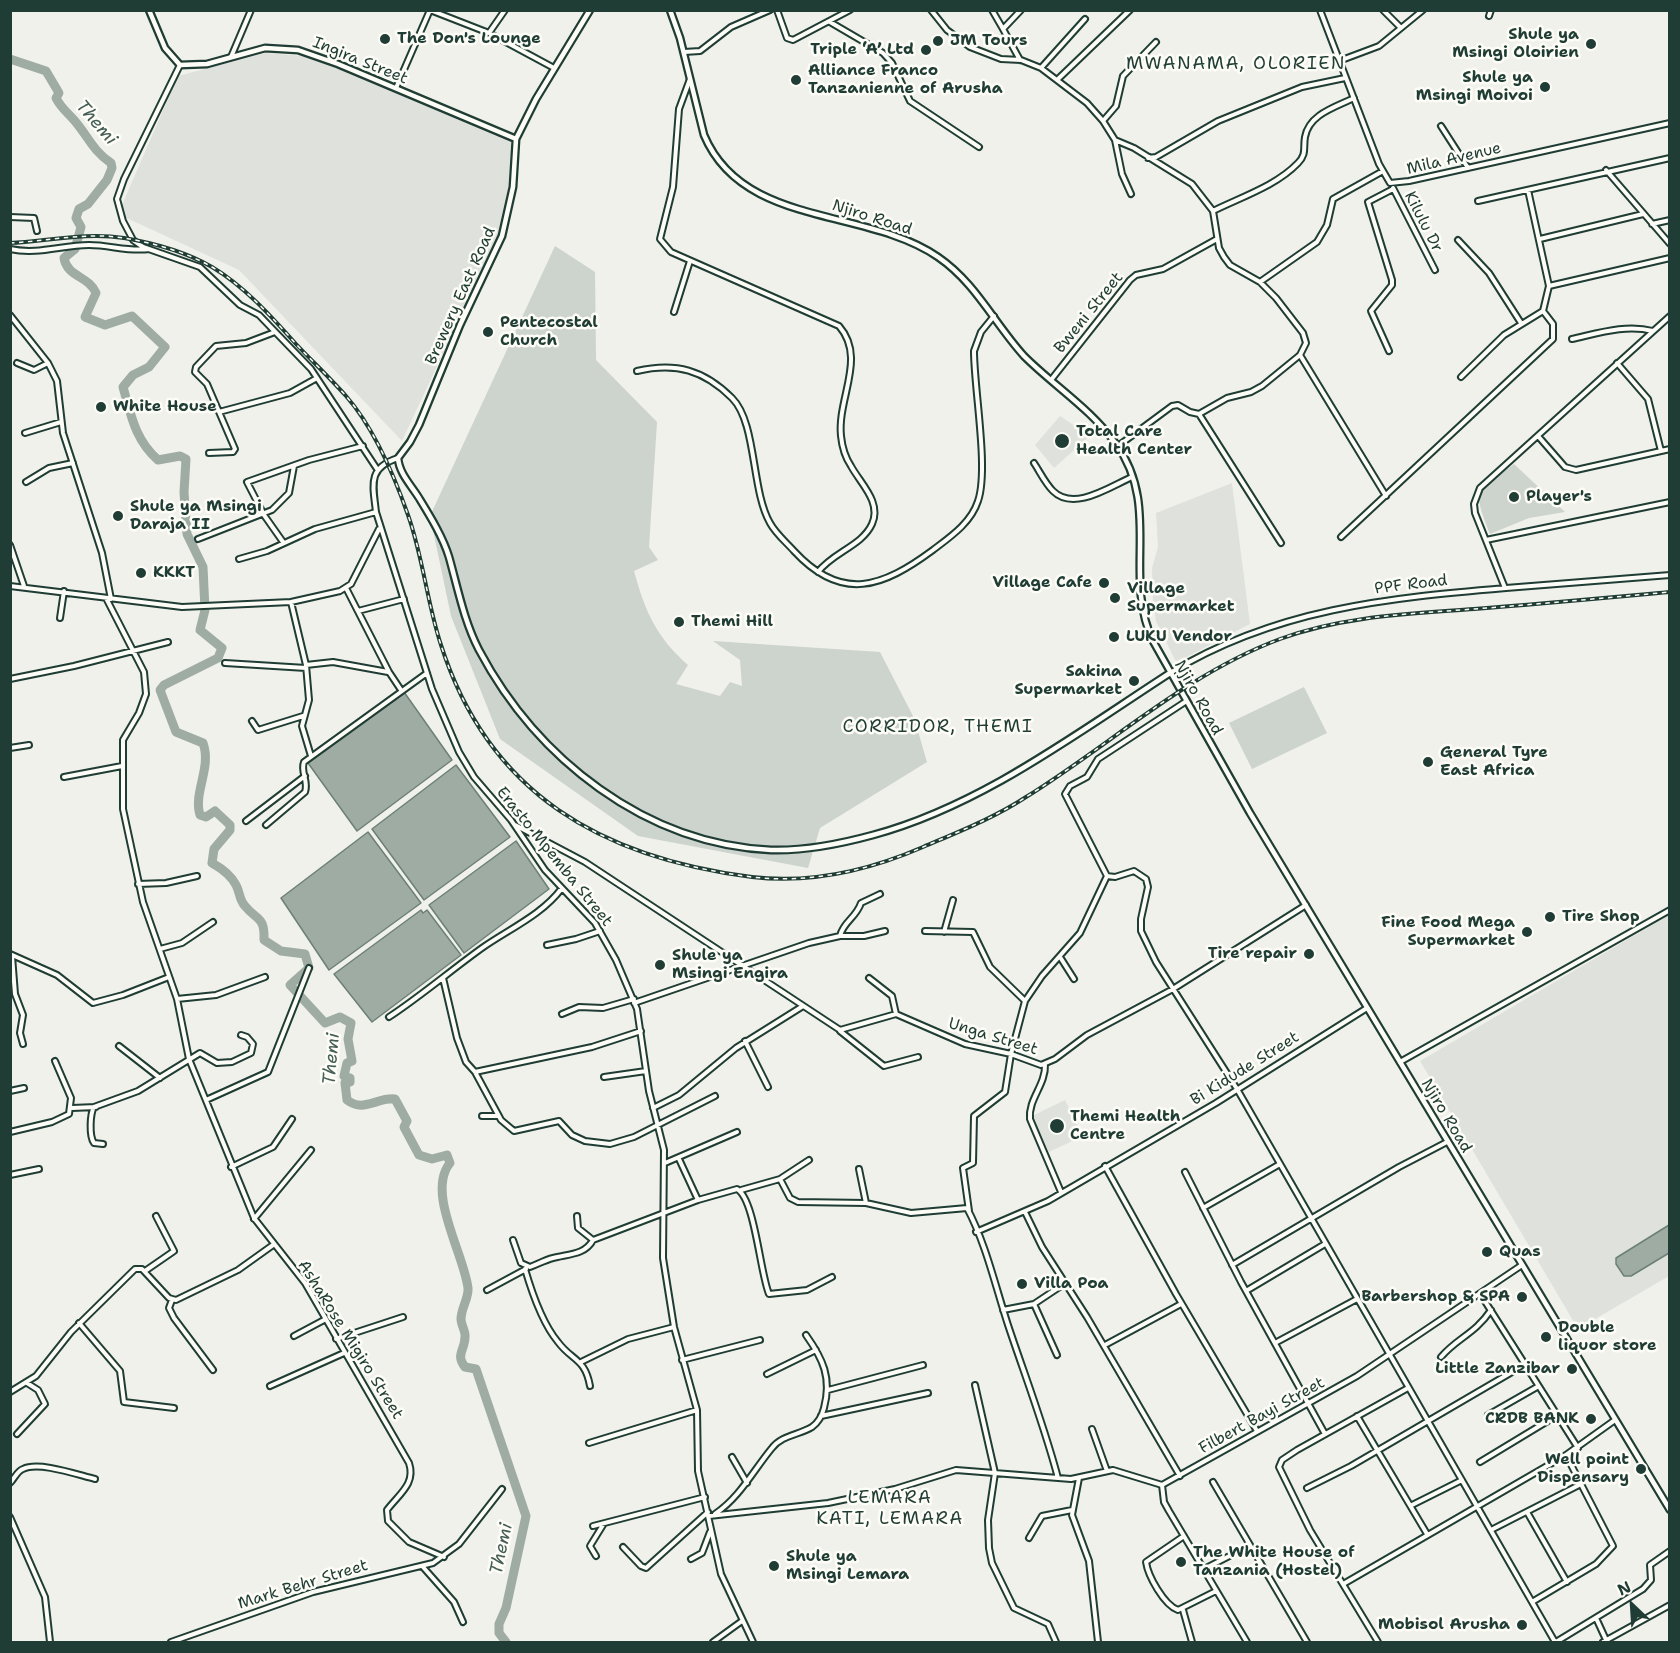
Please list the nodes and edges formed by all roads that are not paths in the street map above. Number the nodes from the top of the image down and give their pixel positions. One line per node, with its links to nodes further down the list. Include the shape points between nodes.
1 (149, 10): 29 (street, via 165,48)
2 (251, 10): 26 (street)
3 (430, 10): 23 (street); 35 (street)
4 (505, 10): 23 (street)
5 (590, 10): 30 (street, Brewery East Road)
6 (670, 10): 25 (street, Njiro Road)
7 (770, 10): 25 (street, via 731,27 700,51)
8 (777, 10): 20 (street, via 789,40 797,40)
9 (850, 10): 20 (street)
10 (931, 10): 27 (street, via 947,30 970,47 1001,59)
11 (992, 10): 22 (street)
12 (1022, 10): 22 (street)
13 (1130, 10): 34 (street)
14 (1320, 10): 28 (street, Mila Avenue)
15 (1383, 10): 21 (street)
16 (1424, 10): 21 (street)
17 (1491, 10): 18 (street)
18 (1489, 16)
19 (1085, 19): 31 (street)
20 (830, 21): 42 (street, via 883,52 910,102)
21 (1401, 28): 28 (street, via 1379,46)
22 (1003, 29): 27 (street)
23 (489, 33): 30 (street)
24 (1156, 42): 37 (street, via 1123,76 1116,106)
25 (684, 52): 33 (street, Njiro Road)
26 (231, 57): 29 (street, Ingira Street, via 207,64); 35 (street, Ingira Street, via 265,48 298,50)
27 (1020, 60): 31 (street)
28 (1339, 61): 32 (street, Mila Avenue)
29 (180, 65): 63 (street, via 117,199 133,240)
30 (554, 68): 40 (street, Brewery East Road)
31 (1041, 68): 34 (street)
32 (1345, 78): 36 (street, Mila Avenue); 43 (street, via 1302,87 1218,120)
33 (690, 79): 65 (street, via 679,109 673,187 660,240 671,252); 72 (street, Njiro Road, via 710,147 745,187 779,202 906,239 952,268 971,285)
34 (1057, 80): 37 (street)
35 (396, 88): 40 (street, Ingira Street)
36 (1354, 98): 47 (street, Mila Avenue); 52 (street, via 1317,116 1304,138 1305,152 1282,176)
37 (1103, 121): 41 (street)
38 (1670, 123): 45 (street, Mila Avenue)
39 (1440, 126): 45 (street)
40 (516, 139): 97 (street, Brewery East Road, via 513,187 502,236 419,425)
41 (1115, 140): 43 (street); 50 (street)
42 (979, 147)
43 (1148, 158): 52 (street, via 1192,184)
44 (1670, 158): 46 (street)
45 (1468, 169): 48 (street, Mila Avenue)
46 (1606, 170): 49 (street); 53 (street)
47 (1383, 171): 48 (street, Mila Avenue); 67 (street, via 1333,199 1328,225 1317,242)
48 (1393, 187): 66 (street, Kilulu Dr); 78 (street, via 1368,202 1392,280 1371,311)
49 (1528, 190): 51 (street); 59 (street)
50 (1131, 194)
51 (1478, 201)
52 (1213, 211): 58 (street)
53 (1643, 214): 56 (street); 59 (street)
54 (10, 217): 57 (street, via 34,218)
55 (1670, 220): 56 (street)
56 (1652, 224): 61 (street)
57 (37, 231)
58 (1217, 239): 67 (street, via 1230,265); 86 (street, Bweni Street, via 1163,269 1130,280)
59 (1540, 239): 68 (street)
60 (1458, 240): 74 (street, via 1489,273)
61 (1670, 244)
62 (10, 249): 63 (street, via 30,252 88,245)
63 (150, 249): 76 (street, via 201,267)
64 (1670, 258): 68 (street)
65 (690, 261): 70 (street); 116 (street, via 816,314 839,326 851,345 842,439 851,467 870,495 875,512 873,523 864,534 836,553)
66 (1435, 270)
67 (1260, 282): 79 (street, via 1303,333 1306,343)
68 (1549, 286): 69 (street)
69 (1543, 311): 74 (street); 104 (street, via 1553,324 1552,339)
70 (674, 312)
71 (10, 315): 81 (street)
72 (994, 316): 86 (street, Njiro Road, via 1024,356); 116 (street, via 981,332 974,351 981,474 974,513 948,538 892,578 850,585 832,581)
73 (1670, 316): 75 (street)
74 (1521, 323): 84 (street)
75 (1653, 331): 77 (street, via 1618,328); 82 (street)
76 (275, 332): 85 (street); 87 (street, via 246,343 216,346 196,367 195,372 207,384)
77 (1572, 339)
78 (1389, 351)
79 (1300, 355): 88 (street, via 1262,386 1227,398); 104 (street)
80 (17, 363): 81 (street, via 34,370)
81 (48, 363): 89 (street, via 59,387)
82 (1617, 363): 91 (street); 95 (street, via 1648,399)
83 (637, 371): 116 (street, via 673,366 690,370 735,400 745,423 770,523)
84 (1461, 377)
85 (317, 378): 87 (street, via 290,393); 92 (street, via 343,421)
86 (1051, 380): 93 (street, Njiro Road)
87 (219, 412): 96 (street, via 235,449)
88 (1199, 414): 93 (street, via 1172,406); 113 (street)
89 (61, 422): 90 (street); 98 (street)
90 (24, 433)
91 (1538, 436): 95 (street, via 1565,467 1576,470); 111 (street, via 1476,495 1475,513)
92 (364, 446): 100 (street); 101 (street)
93 (1118, 446): 102 (street, Njiro Road)
94 (1670, 449): 95 (street)
95 (1661, 451)
96 (209, 453)
97 (398, 458): 101 (street); 135 (street, via 404,477 449,555 479,650 514,706 554,752 590,784 667,826 698,837 773,850 820,847 874,835 928,816 1018,770)
98 (73, 463): 103 (street, via 49,468); 124 (street, via 102,553)
99 (1034, 463): 102 (street, via 1053,491 1076,499)
100 (294, 465): 107 (street, via 289,493); 107 (street, via 248,482)
101 (377, 469): 106 (street, Erasto Mpemba Street)
102 (1134, 476): 135 (street, Njiro Road, via 1142,517 1140,596 1144,619)
103 (26, 482)
104 (1386, 496): 109 (street)
105 (1670, 502): 111 (street)
106 (376, 512): 108 (street, Erasto Mpemba Street); 112 (street, via 329,524)
107 (264, 515): 110 (street); 112 (street)
108 (380, 528): 120 (street, via 356,577); 125 (street, Erasto Mpemba Street)
109 (1341, 537)
110 (198, 539)
111 (1486, 540): 121 (street)
112 (283, 542): 115 (street)
113 (1281, 543)
114 (10, 545): 119 (street)
115 (239, 559)
116 (818, 572)
117 (1670, 575): 121 (street, PPF Road)
118 (10, 586): 119 (street)
119 (24, 586): 122 (street)
120 (346, 588): 126 (street); 127 (street)
121 (1505, 588): 135 (street, PPF Road, via 1383,600 1277,624 1221,645)
122 (64, 591): 123 (street); 128 (street)
123 (106, 598): 124 (street); 130 (street, AshaRose Migiro Street)
124 (111, 599): 126 (street, via 197,608)
125 (404, 599): 127 (street); 134 (street, Erasto Mpemba Street)
126 (291, 602): 132 (street)
127 (358, 611): 133 (street)
128 (60, 618)
129 (168, 642): 130 (street)
130 (133, 650): 136 (street); 144 (street, AshaRose Migiro Street, via 144,672 146,694 123,740)
131 (225, 663): 132 (street)
132 (306, 667): 133 (street, via 333,662); 139 (street, via 309,700)
133 (389, 672): 137 (street)
134 (427, 673): 137 (street); 148 (street, Erasto Mpemba Street, via 468,770)
135 (1170, 673): 138 (street, Njiro Road)
136 (10, 679)
137 (401, 690): 143 (street)
138 (1185, 702): 151 (street, via 1098,759 1087,777 1065,792); 156 (street, Njiro Road)
139 (303, 716): 140 (street, via 258,730); 143 (street, via 303,736)
140 (252, 721)
141 (29, 745): 142 (street)
142 (10, 748)
143 (312, 756): 145 (street, via 303,764)
144 (122, 766): 146 (street); 152 (street, AshaRose Migiro Street, via 123,809)
145 (305, 776): 147 (street); 149 (street, via 305,792)
146 (64, 777)
147 (246, 821)
148 (515, 824): 153 (street, Erasto Mpemba Street, via 534,856); 168 (street, via 585,862)
149 (266, 825)
150 (196, 876): 152 (street)
151 (1107, 876): 167 (street, via 1080,933); 176 (street, via 1134,871 1146,879 1142,934)
152 (138, 884): 165 (street, AshaRose Migiro Street)
153 (562, 888): 159 (street, Erasto Mpemba Street); 172 (street, via 550,903)
154 (880, 894): 163 (street, via 861,903 857,914 842,926)
155 (953, 900): 162 (street)
156 (1306, 905): 176 (street, Unga Street); 181 (street, Njiro Road)
157 (1670, 909): 195 (street)
158 (213, 922): 165 (street, via 182,943)
159 (600, 931): 164 (street); 179 (street, Erasto Mpemba Street)
160 (885, 931): 163 (street)
161 (925, 931): 162 (street)
162 (944, 932): 178 (street, via 973,932 990,967)
163 (840, 936): 168 (street)
164 (548, 945)
165 (160, 949): 170 (street, AshaRose Migiro Street)
166 (11, 955): 170 (street, via 57,975 93,1003 123,996); 175 (street)
167 (1060, 957): 174 (street); 178 (street)
168 (741, 965): 179 (street); 180 (street)
169 (309, 968): 206 (street, via 268,1072)
170 (169, 977): 177 (street, AshaRose Migiro Street)
171 (265, 977): 177 (street, via 216,995)
172 (443, 978): 184 (street); 198 (street, via 460,1045 466,1062)
173 (868, 978): 183 (street, via 892,996)
174 (1074, 979)
175 (12, 987): 189 (street, via 23,1015)
176 (1173, 989): 196 (street, Unga Street, via 1087,1035); 203 (street)
177 (177, 999): 193 (street, AshaRose Migiro Street)
178 (1025, 1000): 191 (street)
179 (634, 1001): 182 (street, via 603,1008 579,1007); 186 (street, Erasto Mpemba Street)
180 (803, 1006): 185 (street); 188 (street)
181 (1366, 1008): 195 (street, Njiro Road); 203 (street, Bi Kidude Street)
182 (562, 1014)
183 (896, 1014): 185 (street); 191 (street, Unga Street, via 965,1044)
184 (388, 1017)
185 (840, 1030): 192 (street, via 884,1066)
186 (641, 1031): 197 (street, Erasto Mpemba Street); 198 (street, via 592,1047)
187 (241, 1035): 193 (street, via 254,1048 243,1057 217,1063 200,1053)
188 (745, 1041): 201 (street); 209 (street, via 678,1095)
189 (23, 1044)
190 (119, 1046): 200 (street)
191 (1011, 1054): 196 (street, Unga Street); 236 (street, via 1005,1092 979,1111 972,1122 973,1161 963,1168)
192 (918, 1057)
193 (189, 1059): 200 (street); 206 (street, AshaRose Migiro Street)
194 (55, 1061): 208 (street, via 71,1098)
195 (1400, 1062): 216 (street, Njiro Road)
196 (1045, 1064): 231 (street, via 1043,1081 1029,1110 1030,1119)
197 (646, 1071): 199 (street); 209 (street, Erasto Mpemba Street)
198 (475, 1072): 211 (street)
199 (604, 1077)
200 (160, 1078): 207 (street, via 124,1098)
201 (768, 1087)
202 (24, 1088): 204 (street)
203 (1237, 1089): 222 (street); 223 (street, Bi Kidude Street)
204 (10, 1091)
205 (715, 1096): 213 (street)
206 (206, 1100): 224 (street, AshaRose Migiro Street)
207 (96, 1107): 208 (street); 217 (street, via 92,1112 91,1139)
208 (71, 1108): 214 (street, via 64,1119)
209 (653, 1108): 213 (street, Erasto Mpemba Street)
210 (482, 1116): 211 (street)
211 (498, 1116): 213 (street, via 514,1131 559,1121 572,1135 603,1144 627,1140)
212 (292, 1119): 224 (street, via 273,1147)
213 (657, 1124): 221 (street, Erasto Mpemba Street)
214 (10, 1132)
215 (737, 1132): 219 (street)
216 (1447, 1142): 240 (street); 248 (street, Njiro Road)
217 (103, 1144)
218 (311, 1150): 241 (street)
219 (679, 1159): 221 (street); 232 (street)
220 (809, 1160): 229 (street)
221 (665, 1163): 237 (street, Erasto Mpemba Street)
222 (1280, 1164): 234 (street); 240 (street)
223 (1106, 1166): 231 (street, Bi Kidude Street); 259 (street)
224 (231, 1167): 241 (street, AshaRose Migiro Street)
225 (39, 1169): 228 (street)
226 (859, 1169): 233 (street)
227 (1185, 1172): 234 (street)
228 (10, 1175)
229 (780, 1179): 230 (street); 233 (street, via 794,1201)
230 (740, 1190): 232 (street, via 731,1189); 251 (street, via 751,1212 769,1294 807,1290)
231 (1061, 1192): 235 (street, Bi Kidude Street)
232 (698, 1200): 237 (street)
233 (866, 1203): 236 (street, via 911,1213 963,1206)
234 (1203, 1208): 247 (street)
235 (1025, 1212): 242 (street, Bi Kidude Street); 252 (street)
236 (969, 1213): 242 (street)
237 (663, 1214): 244 (street); 265 (street, Erasto Mpemba Street, via 663,1258)
238 (156, 1216): 250 (street, via 174,1251)
239 (577, 1216): 244 (street, via 578,1228)
240 (1311, 1218): 245 (street); 247 (street)
241 (254, 1219): 246 (street, AshaRose Migiro Street)
242 (976, 1232): 260 (street, via 990,1262)
243 (513, 1240): 249 (street, via 521,1263)
244 (593, 1240): 249 (street, via 583,1250)
245 (1326, 1244): 254 (street); 256 (street)
246 (273, 1245): 257 (street, via 223,1279 185,1298); 263 (street, AshaRose Migiro Street, via 300,1278)
247 (1232, 1265): 254 (street)
248 (1522, 1265): 255 (street, Filbert Bayi Street); 299 (street, Njiro Road)
249 (528, 1268): 253 (street); 278 (street, via 536,1303 553,1335)
250 (145, 1271): 257 (street); 264 (street, via 139,1268 130,1272)
251 (832, 1277)
252 (1064, 1284): 258 (street); 271 (street)
253 (487, 1290)
254 (1246, 1291): 270 (street)
255 (1481, 1295): 261 (street); 275 (street, Filbert Bayi Street)
256 (1357, 1299): 270 (street); 275 (street)
257 (172, 1300): 281 (street, via 169,1308 174,1318)
258 (1034, 1304): 260 (street); 274 (street)
259 (1181, 1304): 271 (street); 302 (street)
260 (1004, 1310): 314 (street)
261 (1491, 1310): 276 (street, via 1478,1329); 280 (street)
262 (402, 1317): 268 (street)
263 (324, 1320): 267 (street); 268 (street, AshaRose Migiro Street)
264 (79, 1323): 283 (street); 293 (street, via 120,1371 124,1402)
265 (674, 1327): 277 (street, Erasto Mpemba Street); 278 (street, via 634,1336)
266 (806, 1335): 272 (street)
267 (294, 1336)
268 (336, 1339): 273 (street, AshaRose Migiro Street)
269 (760, 1340): 277 (street)
270 (1275, 1343): 292 (street)
271 (1105, 1345): 313 (street)
272 (816, 1350): 282 (street); 289 (street, via 827,1372)
273 (344, 1353): 285 (street); 344 (street, AshaRose Migiro Street, via 400,1445 412,1473 411,1482 387,1510 386,1517 410,1542)
274 (1057, 1354)
275 (1390, 1355): 288 (street); 292 (street, Filbert Bayi Street)
276 (1441, 1357)
277 (682, 1360): 294 (street, Erasto Mpemba Street)
278 (581, 1362): 286 (street)
279 (923, 1365): 289 (street)
280 (1524, 1365): 287 (street); 300 (street)
281 (213, 1370)
282 (767, 1374)
283 (27, 1383): 290 (street); 303 (street, via 38,1390 45,1404)
284 (975, 1385): 312 (street)
285 (270, 1386)
286 (590, 1386)
287 (1537, 1387): 295 (street); 298 (street)
288 (1408, 1388): 297 (street); 300 (street)
289 (828, 1390): 296 (street)
290 (10, 1392)
291 (928, 1393): 296 (street)
292 (1308, 1404): 302 (street, Filbert Bayi Street); 304 (street)
293 (174, 1408)
294 (697, 1410): 305 (street); 325 (street, Erasto Mpemba Street, via 697,1464)
295 (1488, 1415)
296 (821, 1416): 320 (street, via 811,1427 776,1443)
297 (1357, 1416): 304 (street); 307 (street)
298 (1556, 1416): 306 (street); 310 (street)
299 (1615, 1420): 306 (street); 329 (street, Njiro Road)
300 (1428, 1421): 307 (street); 317 (street)
301 (1092, 1429): 311 (street)
302 (1257, 1431): 313 (street, Filbert Bayi Street)
303 (17, 1434)
304 (1325, 1434): 349 (street, via 1285,1458 1279,1467 1310,1530)
305 (589, 1443)
306 (1578, 1448): 308 (street)
307 (1378, 1449): 323 (street); 326 (street)
308 (1566, 1455): 321 (street); 327 (street)
309 (732, 1457): 320 (street)
310 (1480, 1462)
311 (1107, 1471): 315 (street); 322 (street)
312 (995, 1473): 314 (street); 331 (street, via 956,1470 895,1489 828,1503); 361 (street, via 988,1520 992,1563 1014,1608 1048,1624)
313 (1180, 1476): 322 (street, Filbert Bayi Street)
314 (1058, 1478): 315 (street)
315 (1079, 1478): 328 (street)
316 (95, 1479): 319 (street, via 30,1467 21,1470)
317 (1462, 1480): 326 (street); 327 (street)
318 (1213, 1482): 340 (street)
319 (10, 1483)
320 (747, 1483): 331 (street, via 725,1507)
321 (1581, 1484): 330 (street); 348 (street, via 1613,1546 1596,1564)
322 (1162, 1485): 338 (street, via 1164,1502)
323 (1307, 1488)
324 (502, 1489): 344 (street)
325 (705, 1497): 331 (street, Erasto Mpemba Street); 333 (street)
326 (1412, 1505): 337 (street)
327 (1478, 1506): 335 (street); 337 (street)
328 (1072, 1510): 339 (street, via 1042,1516); 362 (street, via 1089,1561)
329 (1670, 1510)
330 (1527, 1512): 335 (street); 348 (street)
331 (710, 1514): 336 (street, Erasto Mpemba Street); 341 (street, via 646,1568)
332 (10, 1517): 357 (street, via 45,1597)
333 (603, 1524): 334 (street); 343 (street, via 590,1546)
334 (593, 1526)
335 (1491, 1530): 351 (street)
336 (710, 1531): 345 (street, via 706,1546); 355 (street, Erasto Mpemba Street, via 721,1574)
337 (1427, 1534): 349 (street)
338 (1184, 1536): 347 (street); 353 (street, via 1146,1562 1167,1602 1175,1610)
339 (1029, 1538)
340 (1249, 1546): 347 (street); 365 (street)
341 (623, 1547)
342 (1670, 1551): 354 (street, via 1650,1565 1651,1580 1647,1585)
343 (596, 1556)
344 (444, 1557): 346 (street, Mark Behr Street)
345 (691, 1559)
346 (423, 1567): 356 (street, via 454,1602); 358 (street, Mark Behr Street, via 313,1592)
347 (1204, 1569): 350 (street)
348 (1567, 1582): 351 (street)
349 (1345, 1583): 366 (street)
350 (1216, 1592): 353 (street); 364 (street)
351 (1532, 1602): 367 (street)
352 (1670, 1605): 368 (street)
353 (1183, 1610): 363 (street)
354 (1596, 1618): 367 (street); 368 (street)
355 (742, 1621): 359 (street); 360 (street, Erasto Mpemba Street)
356 (463, 1622)
357 (50, 1642)
358 (171, 1642)
359 (713, 1642)
360 (753, 1642)
361 (1056, 1642)
362 (1098, 1642)
363 (1192, 1642)
364 (1247, 1642)
365 (1307, 1642)
366 (1378, 1642)
367 (1555, 1642)
368 (1605, 1642)

